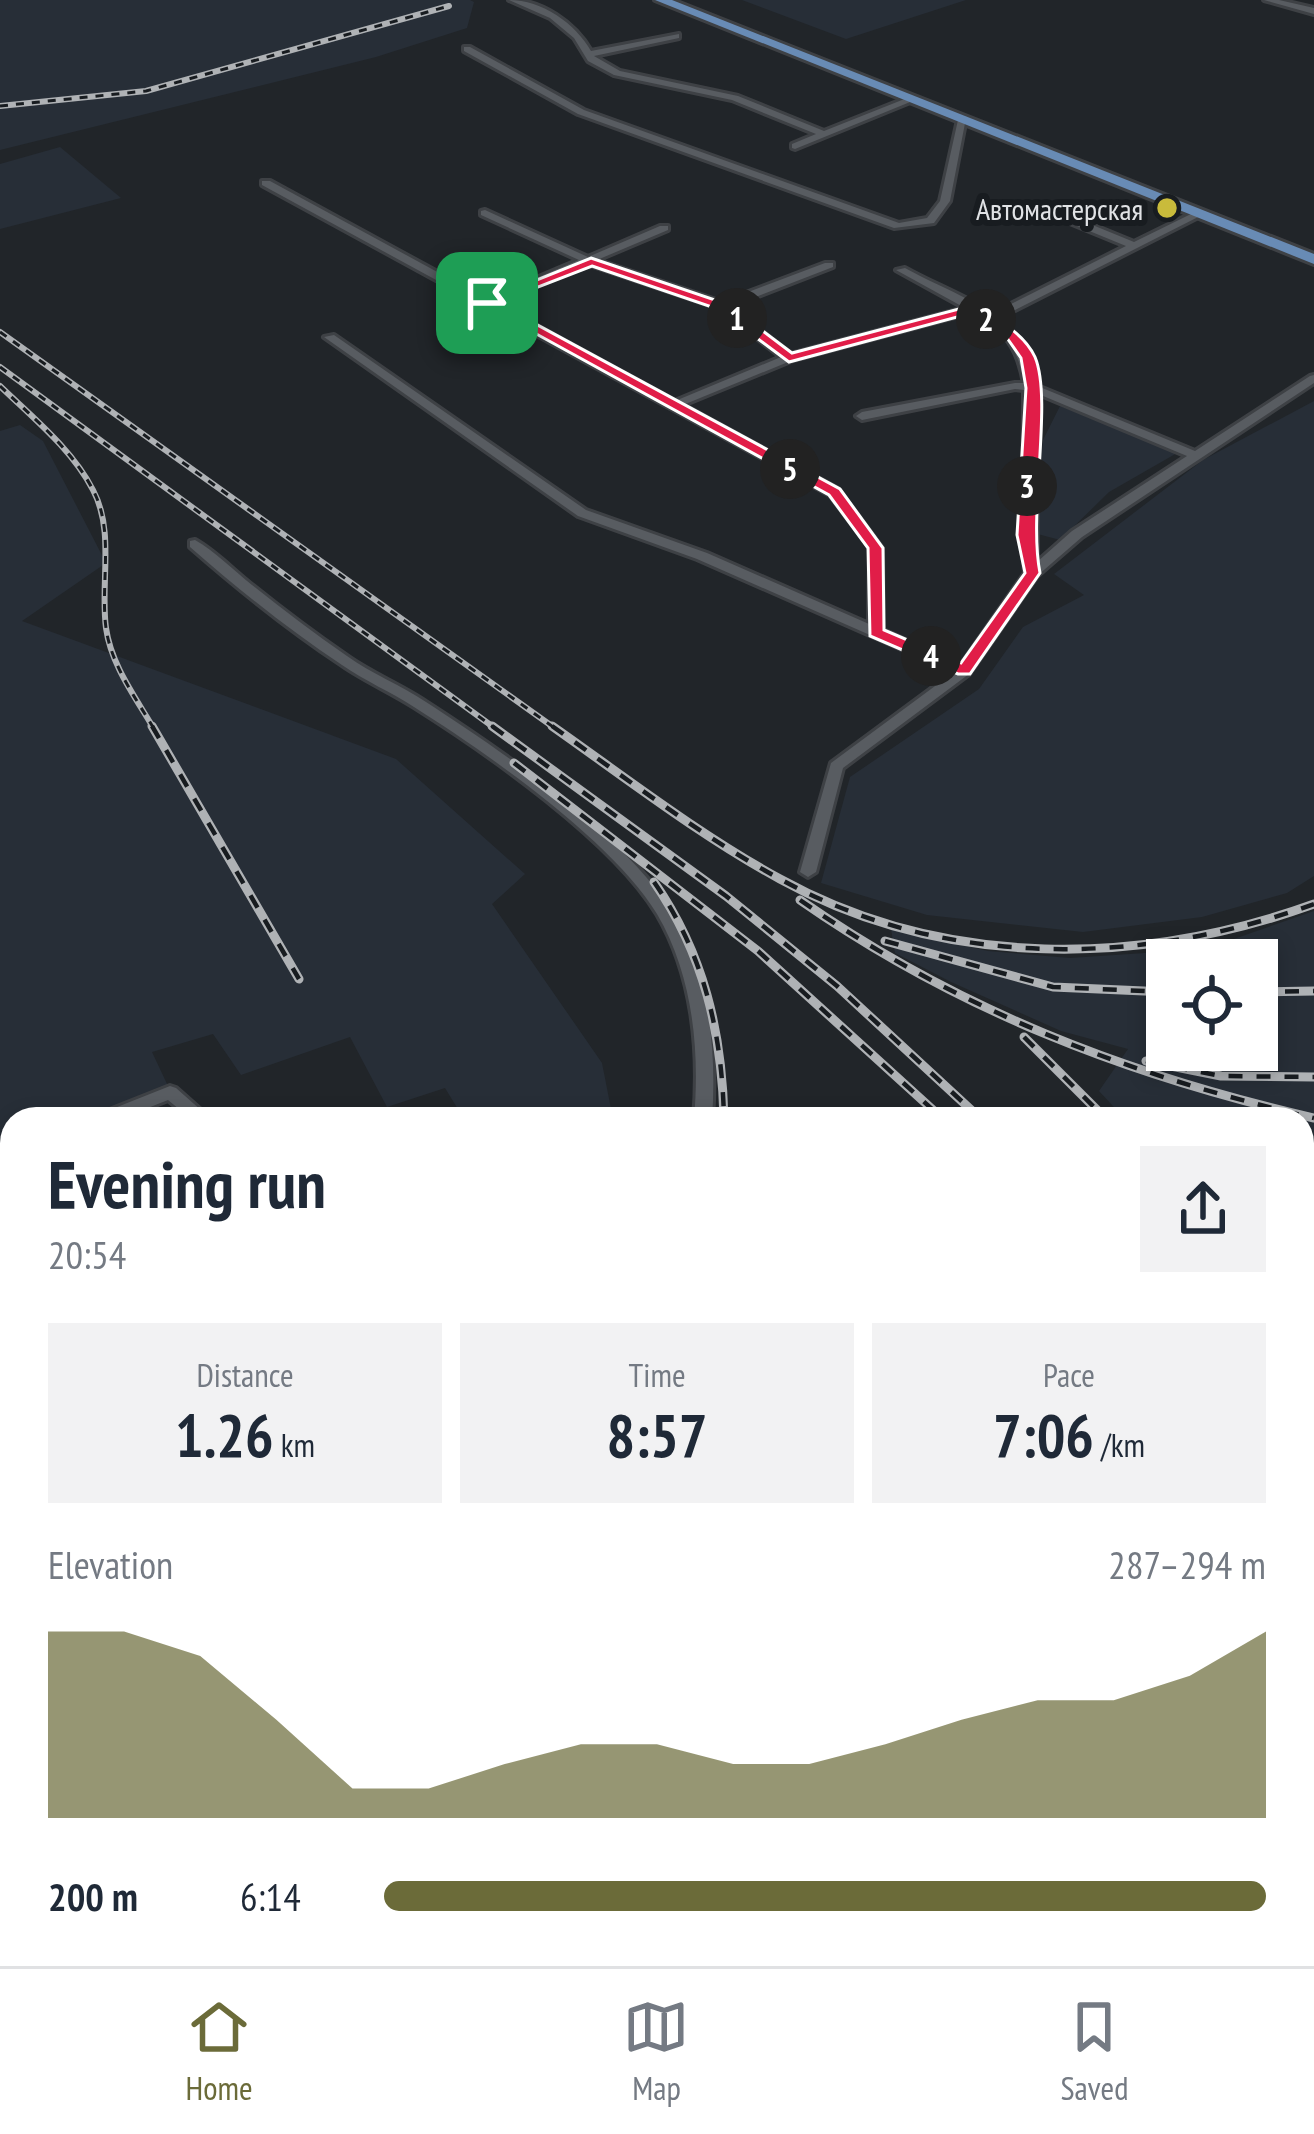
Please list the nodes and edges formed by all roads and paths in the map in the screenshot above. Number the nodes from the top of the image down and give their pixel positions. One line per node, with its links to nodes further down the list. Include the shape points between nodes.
1 (514, 0): 8 (street, via 554,16)
2 (661, 0): 9 (main road)
3 (674, 0): 9 (main road)
4 (1268, 0): 5 (street)
5 (1314, 11)
6 (676, 36): 8 (street)
7 (467, 49): 10 (street, via 581,112 898,226 930,221 945,201)
8 (588, 54): 11 (street, via 617,73 735,98)
9 (915, 98): 10 (main road); 11 (street); 19 (main road)
10 (963, 120): 16 (main road)
11 (823, 134): 12 (street)
12 (795, 146)
13 (266, 183): 23 (street)
14 (1047, 210): 18 (street)
15 (485, 213): 20 (street)
16 (1199, 214): 18 (street); 19 (main road)
17 (664, 228): 20 (street)
18 (1134, 246): 25 (street)
19 (1314, 255)
20 (591, 262): 23 (street); 24 (street)
21 (829, 265): 24 (street)
22 (901, 270): 26 (street)
23 (487, 303): 31 (street)
24 (722, 307): 28 (street)
25 (1011, 308)
26 (970, 310): 28 (street); 30 (street, via 1012,335 1028,358)
27 (330, 337): 36 (street, via 582,513)
28 (789, 358): 31 (street)
29 (1314, 377): 33 (street)
30 (1033, 388): 32 (street); 33 (street); 35 (street, via 1025,535)
31 (674, 405): 36 (street, via 834,492 876,548)
32 (862, 416)
33 (1196, 456): 35 (street)
34 (195, 544): 41 (street, via 634,872 665,914 688,970 705,1040)
35 (1032, 573): 37 (street)
36 (876, 632): 37 (street)
37 (964, 671): 38 (street, via 836,766)
38 (808, 872)
39 (133, 1107): 40 (street, via 170,1092)
40 (188, 1107)
41 (703, 1107)

